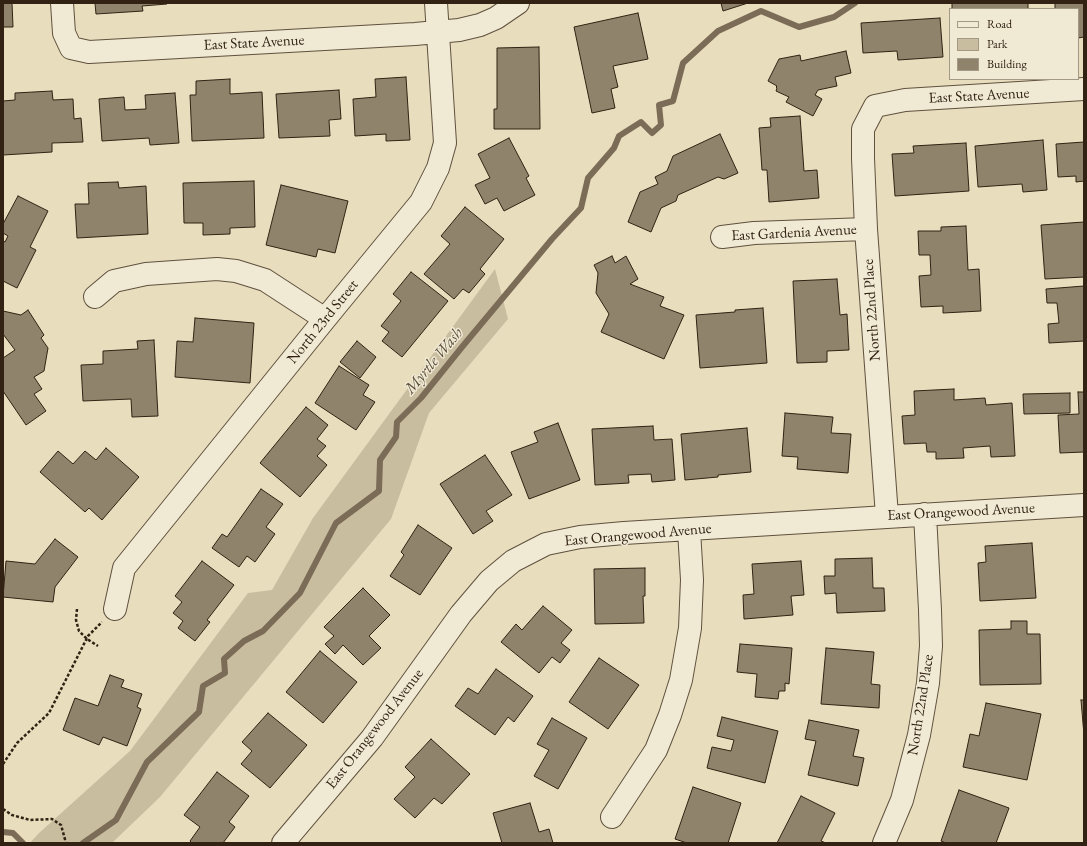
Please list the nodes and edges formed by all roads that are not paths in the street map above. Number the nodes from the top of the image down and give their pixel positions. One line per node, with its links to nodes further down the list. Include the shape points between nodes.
1 (62, 3): 4 (street, East State Avenue, via 64,33 71,48 89,52)
2 (436, 3): 4 (street, North 23rd Street)
3 (518, 3): 4 (street, East State Avenue, via 480,25)
4 (438, 32): 10 (street, North 23rd Street, via 445,143 438,168 421,202)
5 (1084, 90): 6 (street, East State Avenue, via 905,100)
6 (875, 106): 7 (street, North 22nd Place, via 863,129)
7 (866, 229): 8 (street, East Gardenia Avenue); 13 (street, North 22nd Place)
8 (722, 236)
9 (95, 297): 10 (street, via 114,281 146,274 230,271 265,280)
10 (325, 318): 15 (street, North 23rd Street, via 124,568)
11 (1084, 505): 12 (street, East Orangewood Avenue)
12 (925, 514): 13 (street, East Orangewood Avenue); 18 (street, North 22nd Place, via 931,646 928,683 919,735 902,800)
13 (887, 516): 14 (street, East Orangewood Avenue)
14 (689, 530): 16 (street, via 692,580 690,628 682,680 656,750); 17 (street, East Orangewood Avenue, via 580,537 546,544 513,560 489,581 461,614 372,738)
15 (115, 609)
16 (612, 818)
17 (283, 843)
18 (884, 843)

